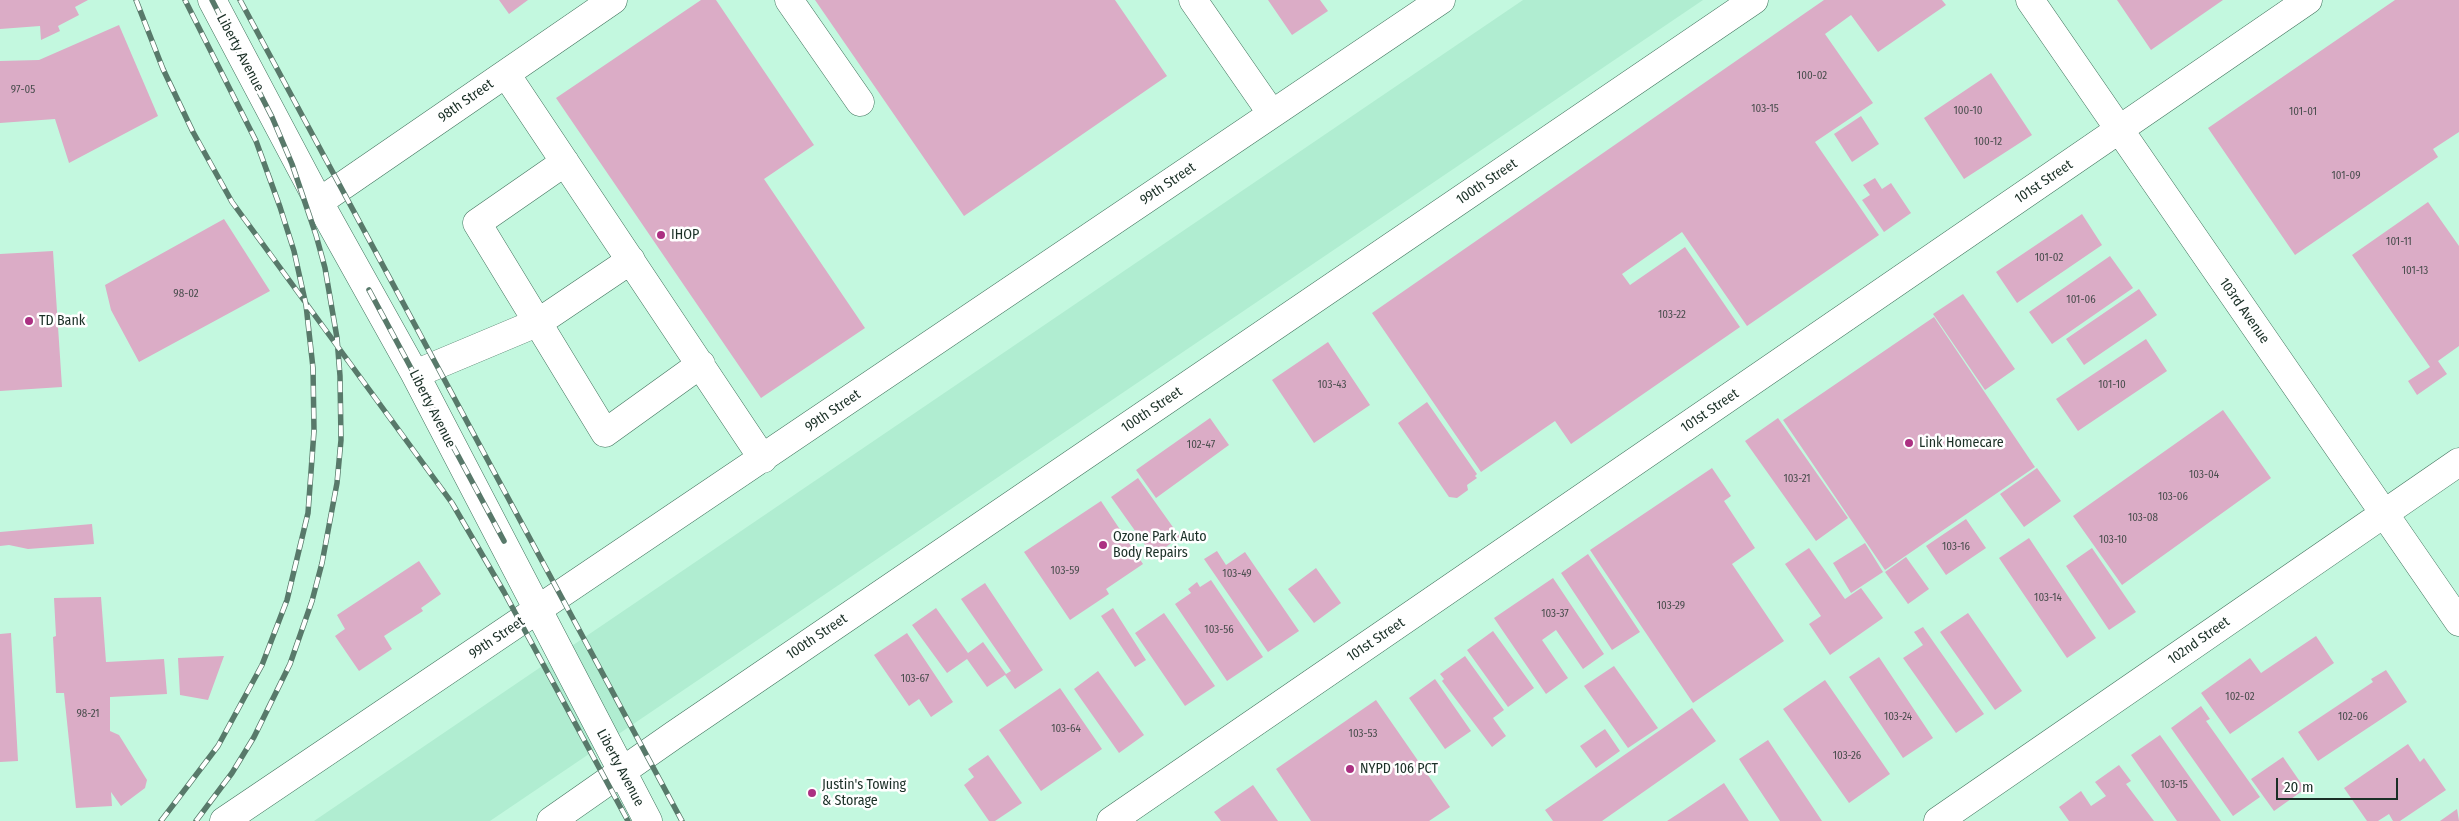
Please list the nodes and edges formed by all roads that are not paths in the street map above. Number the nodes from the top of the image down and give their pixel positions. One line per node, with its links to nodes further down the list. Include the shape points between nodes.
1 (212, 0): 14 (street, Liberty Avenue)
2 (613, 0): 9 (street, 98th Street)
3 (790, 0): 10 (street)
4 (1193, 0): 11 (street)
5 (1441, 0): 11 (street, 99th Street)
6 (1754, 0): 24 (street, 100th Street)
7 (2030, 0): 12 (street, 103rd Avenue)
8 (2308, 0): 12 (street, 101st Street)
9 (506, 74): 13 (street); 14 (street, 98th Street)
10 (860, 102)
11 (1272, 114): 19 (street, 99th Street)
12 (2120, 130): 21 (street, 103rd Avenue); 28 (street, 101st Street)
13 (565, 162): 15 (street); 16 (street, via 477,223)
14 (319, 202): 18 (street, Liberty Avenue)
15 (631, 260): 16 (street); 17 (street)
16 (539, 322): 17 (street, via 605,433); 18 (street)
17 (700, 364): 19 (street)
18 (415, 374): 22 (street, Liberty Avenue)
19 (763, 458): 22 (street, 99th Street)
20 (2459, 462): 21 (street, 102nd Street)
21 (2383, 514): 23 (street, 103rd Avenue); 29 (street, 102nd Street)
22 (537, 611): 24 (street, Liberty Avenue); 25 (street, 99th Street)
23 (2459, 622)
24 (622, 770): 26 (street, 100th Street); 27 (street, Liberty Avenue)
25 (224, 821)
26 (551, 821)
27 (648, 821)
28 (1111, 821)
29 (1938, 821)

